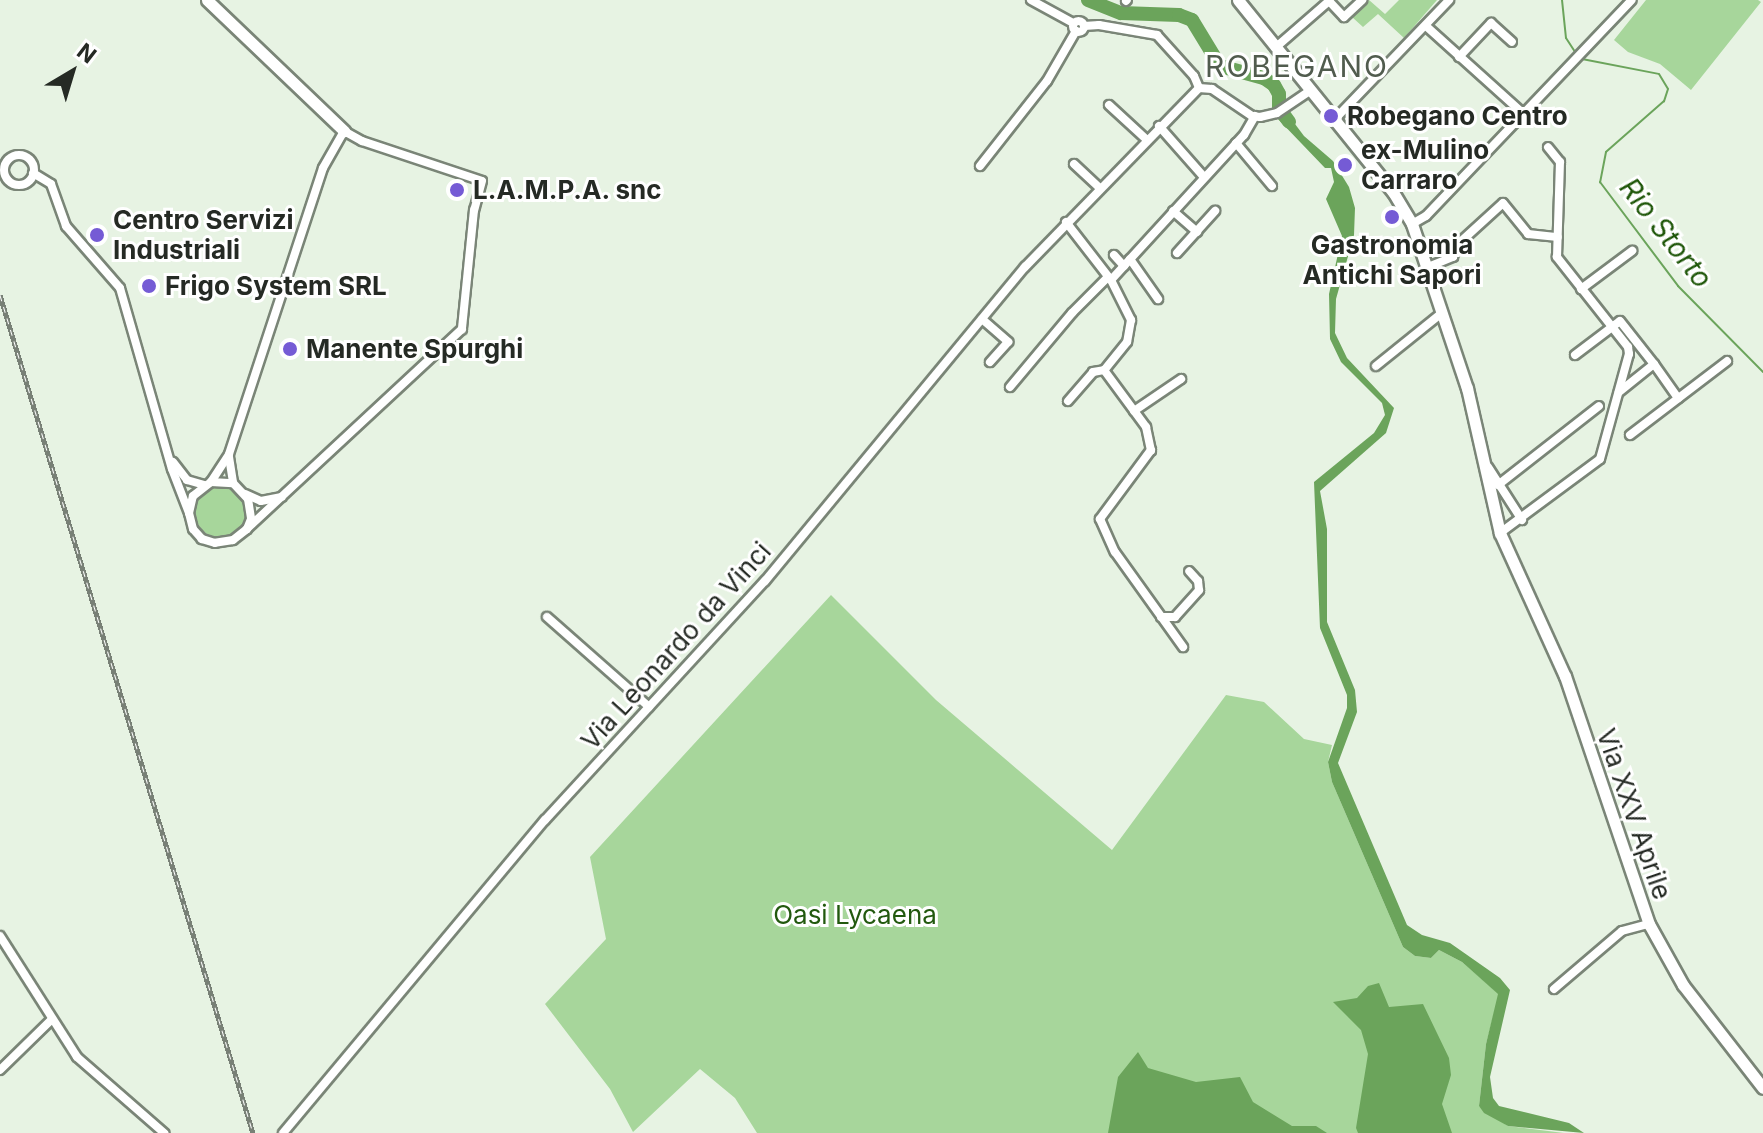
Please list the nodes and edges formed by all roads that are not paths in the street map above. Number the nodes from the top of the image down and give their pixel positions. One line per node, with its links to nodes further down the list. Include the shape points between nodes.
1 (207, 0): 19 (main road)
2 (1031, 0): 8 (street)
3 (1238, 0): 10 (main road, Via XXV Aprile)
4 (1362, 0): 10 (street, via 1344,17 1329,1)
5 (1449, 0): 7 (street)
6 (1632, 0): 15 (street)
7 (1426, 26): 11 (street); 17 (street)
8 (1077, 27): 12 (street, via 1099,25 1157,35); 24 (street, via 1058,65)
9 (1512, 42): 11 (street, via 1491,23)
10 (1275, 48): 13 (main road, Via XXV Aprile)
11 (1459, 57): 15 (street)
12 (1199, 88): 16 (street, via 1220,93); 18 (street, Via Leonardo da Vinci)
13 (1310, 91): 16 (street, via 1282,110); 17 (main road, Via XXV Aprile)
14 (1109, 105): 20 (street)
15 (1525, 115): 32 (street)
16 (1255, 116): 21 (street)
17 (1335, 119): 32 (main road, Via XXV Aprile)
18 (1159, 126): 20 (street, Via Leonardo da Vinci); 26 (street)
19 (344, 131): 60 (street, via 323,168); 67 (street, via 482,181 474,210 462,329)
20 (1146, 139): 28 (street, Via Leonardo da Vinci)
21 (1236, 143): 26 (street); 27 (street)
22 (1548, 147): 34 (street, via 1560,162)
23 (1074, 164): 28 (street)
24 (980, 166)
25 (33, 173): 61 (street, via 51,184 66,226 120,288)
26 (1204, 177): 29 (street)
27 (1272, 186)
28 (1100, 188): 31 (street, Via Leonardo da Vinci)
29 (1173, 211): 33 (street); 38 (street)
30 (1215, 211): 33 (street)
31 (1066, 222): 40 (street); 44 (street, Via Leonardo da Vinci)
32 (1412, 224): 39 (main road, Via XXV Aprile)
33 (1197, 232): 36 (street)
34 (1558, 237): 39 (street, via 1528,234 1503,203 1457,245 1453,257); 41 (street, via 1557,257)
35 (1632, 251): 41 (street)
36 (1177, 253)
37 (1114, 255): 38 (street)
38 (1127, 263): 40 (street); 42 (street)
39 (1428, 267): 43 (main road, Via XXV Aprile)
40 (1110, 279): 51 (street, via 1131,320 1127,342); 53 (street, via 1072,313)
41 (1581, 289): 45 (street)
42 (1158, 299)
43 (1442, 313): 50 (street); 62 (main road, Via XXV Aprile, via 1467,388)
44 (982, 319): 48 (street, via 1008,342); 76 (street, Via Leonardo da Vinci, via 765,581)
45 (1612, 326): 46 (street); 49 (street, via 1620,321); 54 (street, via 1629,354)
46 (1575, 355)
47 (1727, 361): 55 (street)
48 (990, 362)
49 (1654, 364): 54 (street); 55 (street)
50 (1376, 366)
51 (1104, 370): 56 (street, via 1093,372); 58 (street)
52 (1181, 379): 58 (street)
53 (1010, 387)
54 (1618, 393): 69 (street, via 1600,459)
55 (1678, 398): 59 (street)
56 (1068, 401)
57 (1599, 406): 65 (street)
58 (1134, 411): 74 (street, via 1146,427 1151,450 1100,519 1115,552)
59 (1630, 435)
60 (229, 454): 63 (street); 64 (street)
61 (171, 458): 64 (street, via 187,480); 68 (street)
62 (1482, 458): 65 (street); 71 (main road, Via XXV Aprile)
63 (233, 483): 64 (street); 66 (street)
64 (208, 484): 68 (street, via 193,496)
65 (1498, 485): 69 (street)
66 (245, 494): 67 (street, via 261,501); 70 (street, via 252,513)
67 (282, 497): 70 (street)
68 (189, 513): 70 (street, via 193,529 209,542 233,540)
69 (1522, 520): 71 (street)
70 (247, 529)
71 (1500, 533): 77 (main road, Via XXV Aprile, via 1565,676)
72 (1189, 571): 74 (street, via 1199,590 1175,617)
73 (547, 617): 76 (street)
74 (1161, 617): 75 (street)
75 (1183, 647)
76 (649, 707): 84 (street, Via Leonardo da Vinci, via 506,865)
77 (1649, 924): 79 (street, via 1622,931); 82 (main road, Via XXV Aprile, via 1683,985)
78 (0, 936): 80 (street)
79 (1554, 989)
80 (51, 1020): 81 (street); 83 (street, via 88,1068)
81 (0, 1070)
82 (1763, 1088)
83 (164, 1133)
84 (283, 1133)

